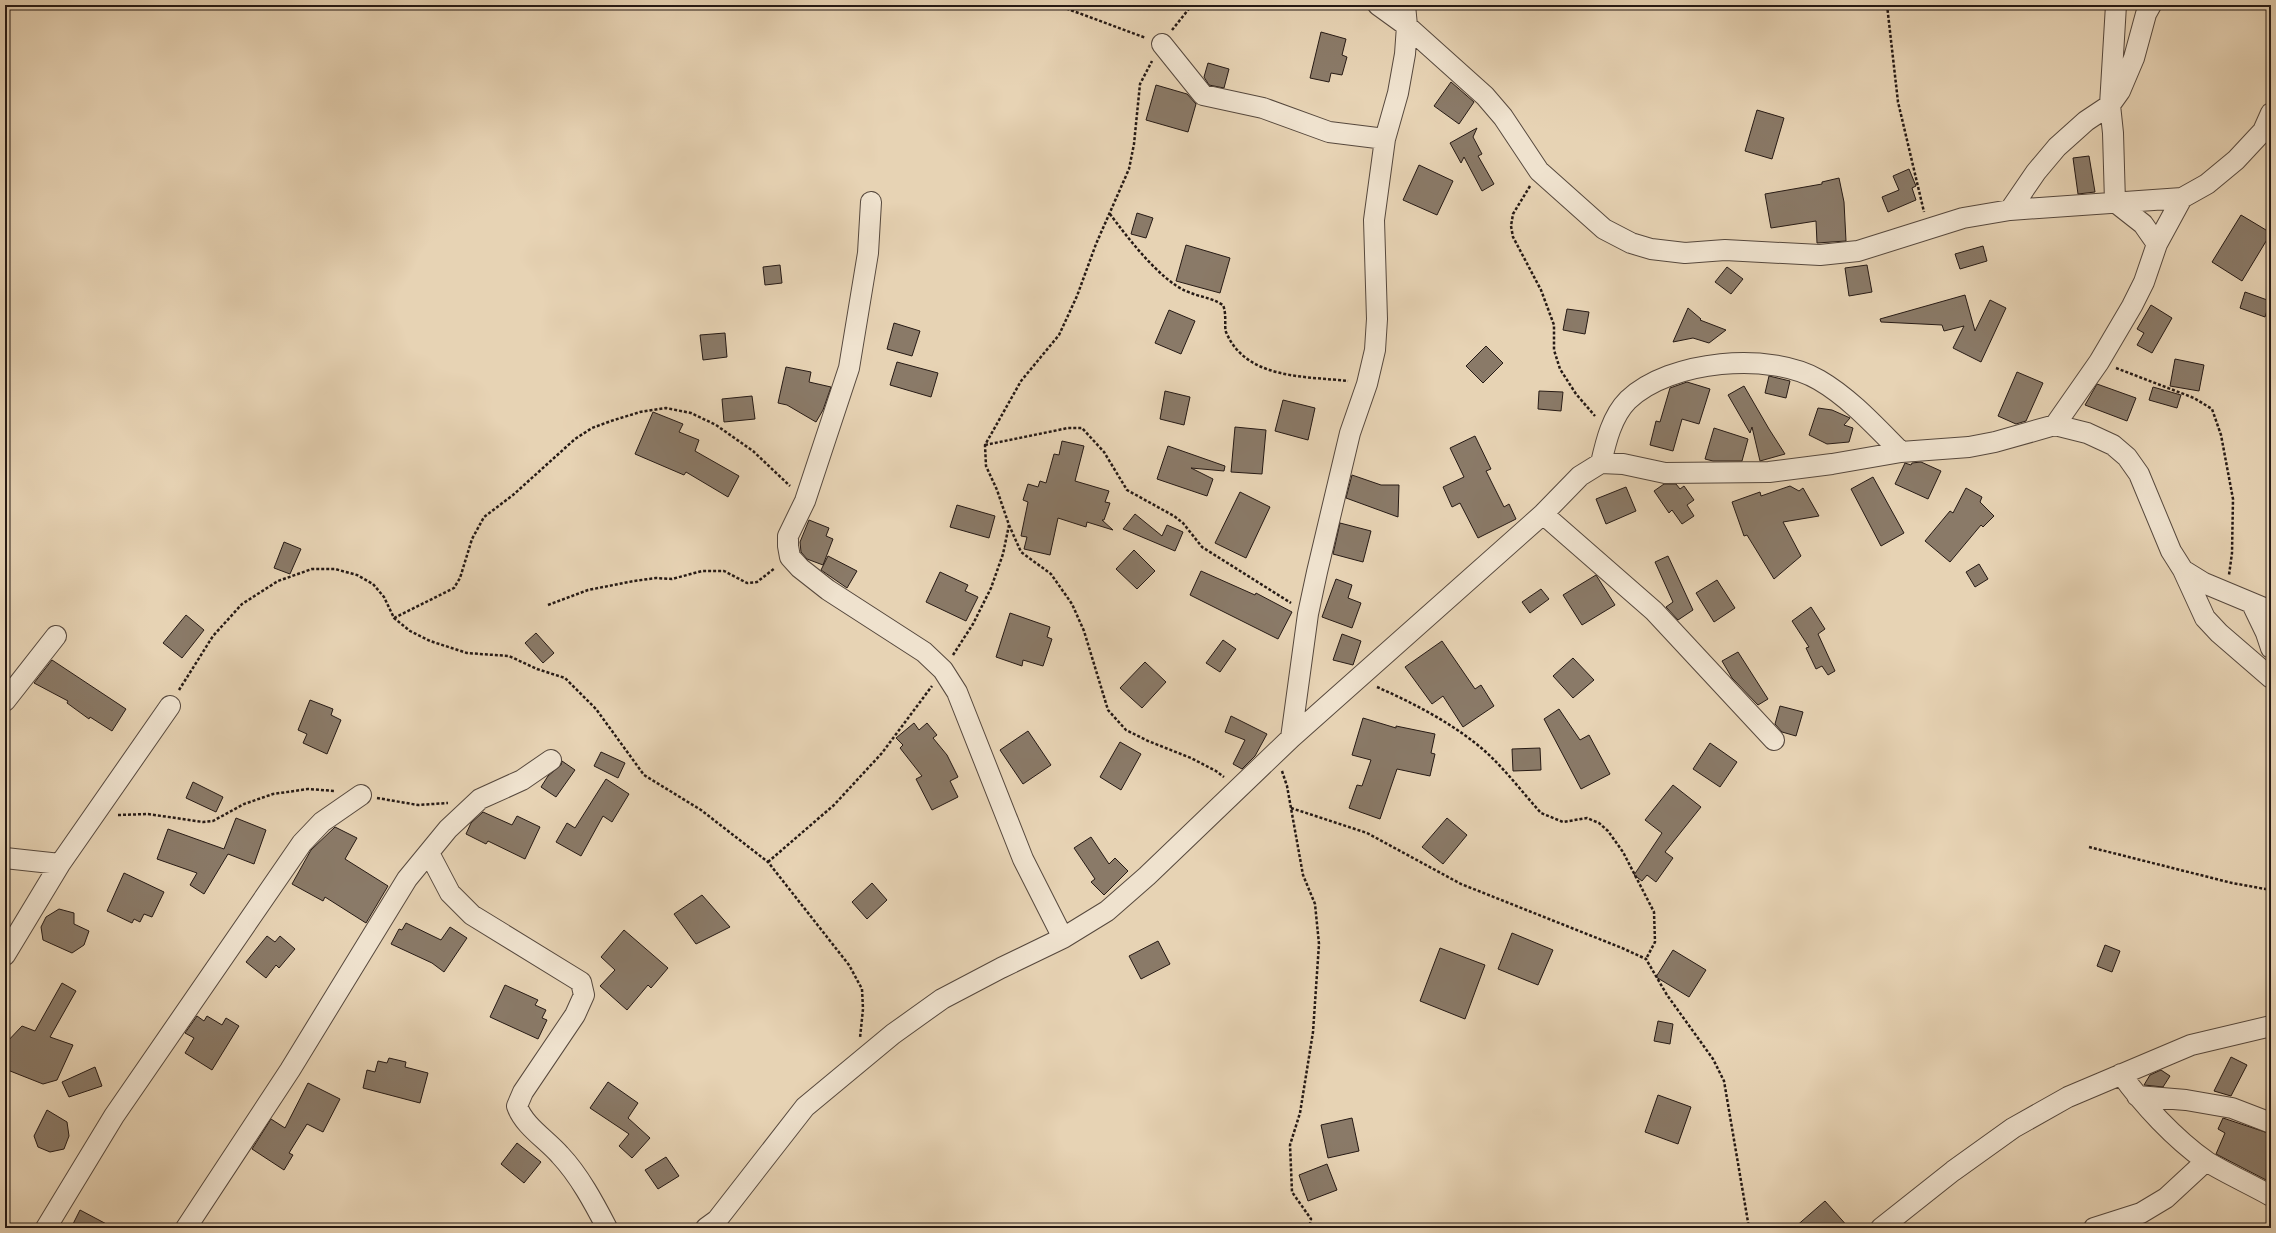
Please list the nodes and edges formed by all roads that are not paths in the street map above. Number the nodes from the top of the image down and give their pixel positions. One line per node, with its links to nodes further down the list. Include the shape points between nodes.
1 (1378, 5): 5 (street)
2 (1405, 5): 5 (street)
3 (2116, 5): 7 (street)
4 (2151, 5): 7 (street, via 2128,76)
5 (1407, 26): 9 (street, via 1398,93); 13 (street, via 1485,96 1503,117 1538,171 1604,229 1651,250 1685,253 1725,250 1820,255 1858,251 1964,218)
6 (1162, 44): 9 (street, via 1203,96 1263,108 1329,132)
7 (2110, 105): 12 (street); 13 (street, via 2086,121 2056,148)
8 (2268, 126): 10 (street, via 2236,160 2208,184)
9 (1385, 139): 27 (street, via 1374,220 1377,319 1375,350 1367,384 1350,433 1308,614)
10 (2182, 198): 12 (street); 14 (street)
11 (871, 202): 34 (street, via 868,253 849,368 805,501 788,536 790,557 828,590 924,652 943,670 957,692 1023,859)
12 (2115, 202): 13 (street); 14 (street, via 2142,224)
13 (2010, 210)
14 (2157, 244): 15 (street, via 2144,282 2099,362)
15 (2055, 425): 16 (street, via 1968,447); 19 (street, via 2087,433 2112,445 2127,457 2139,474 2171,551)
16 (1901, 452): 17 (street, via 1769,472 1665,473 1623,464); 17 (street, via 1862,413 1820,380 1794,368 1761,362 1713,364 1646,384 1627,401 1609,431)
17 (1601, 463): 18 (street, via 1580,476)
18 (1543, 514): 27 (street); 28 (street, via 1654,611)
19 (2183, 570): 20 (street, via 2204,583); 24 (street, via 2205,618)
20 (2252, 604): 21 (street); 23 (street)
21 (2271, 611)
22 (56, 636): 25 (street)
23 (2271, 648)
24 (2271, 678)
25 (5, 701)
26 (170, 706): 33 (street)
27 (1291, 738): 34 (street, via 1107,911)
28 (1774, 740)
29 (551, 760): 31 (street, via 522,780 480,799 448,829)
30 (361, 795): 42 (street, via 322,822 302,843 114,1116)
31 (429, 853): 43 (street, via 407,879 290,1070); 44 (street, via 450,893 472,914 582,982 584,995 575,1015 523,1092 517,1106 521,1116 561,1156 595,1205)
32 (5, 858): 33 (street)
33 (60, 864): 35 (street)
34 (1062, 938): 45 (street, via 942,999 894,1034 805,1107 717,1220)
35 (5, 955)
36 (2271, 1026): 37 (street, via 2191,1045)
37 (2121, 1074): 38 (street); 46 (street, via 2068,1097 2013,1128)
38 (2137, 1096): 39 (street, via 2186,1100 2232,1108); 40 (street, via 2171,1132)
39 (2271, 1123)
40 (2206, 1161): 41 (street); 47 (street, via 2166,1198 2141,1213)
41 (2271, 1196)
42 (46, 1228)
43 (186, 1228)
44 (607, 1228)
45 (706, 1228)
46 (1881, 1228)
47 (2094, 1228)

